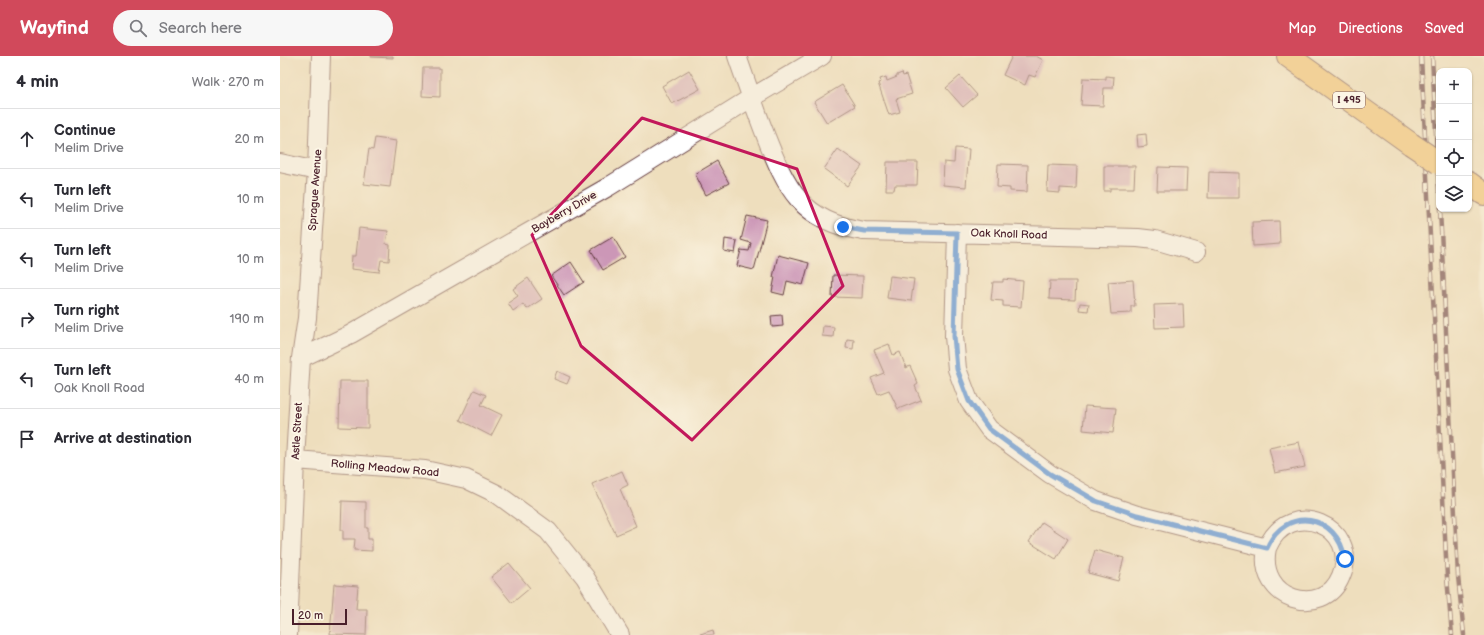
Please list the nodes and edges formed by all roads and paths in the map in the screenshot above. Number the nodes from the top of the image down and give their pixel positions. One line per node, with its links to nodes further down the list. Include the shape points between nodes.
1 (321, 56): 8 (street, Sprague Avenue)
2 (737, 56): 5 (street, Oak Knoll Road)
3 (822, 56): 5 (street, Bayberry Drive)
4 (1288, 56): 6 (highway, I 495, bridge)
5 (751, 98): 11 (street, Oak Knoll Road, via 781,176 796,197 815,214 834,224 864,231); 14 (street, Bayberry Drive, via 608,187 351,334)
6 (1436, 161)
7 (280, 163): 8 (street)
8 (317, 171): 13 (street, Sprague Avenue)
9 (1472, 186): 10 (highway)
10 (1484, 194)
11 (957, 233): 12 (street, Oak Knoll Road, via 1138,238 1155,240); 16 (street, via 954,336 957,369 969,401 989,429 1050,474 1096,501 1137,515)
12 (1196, 252)
13 (306, 323): 14 (street, Astle Street)
14 (301, 358): 15 (street, Astle Street)
15 (295, 460): 17 (street, Astle Street); 18 (street, Rolling Meadow Road, via 425,470 466,478 497,494 548,531 585,578)
16 (1267, 548): 16 (street, via 1270,539 1283,526 1301,520 1319,522 1334,533 1344,549 1345,559 1341,577 1332,590 1318,598 1302,600 1287,596 1274,586 1266,572)
17 (288, 635)
18 (620, 635)

